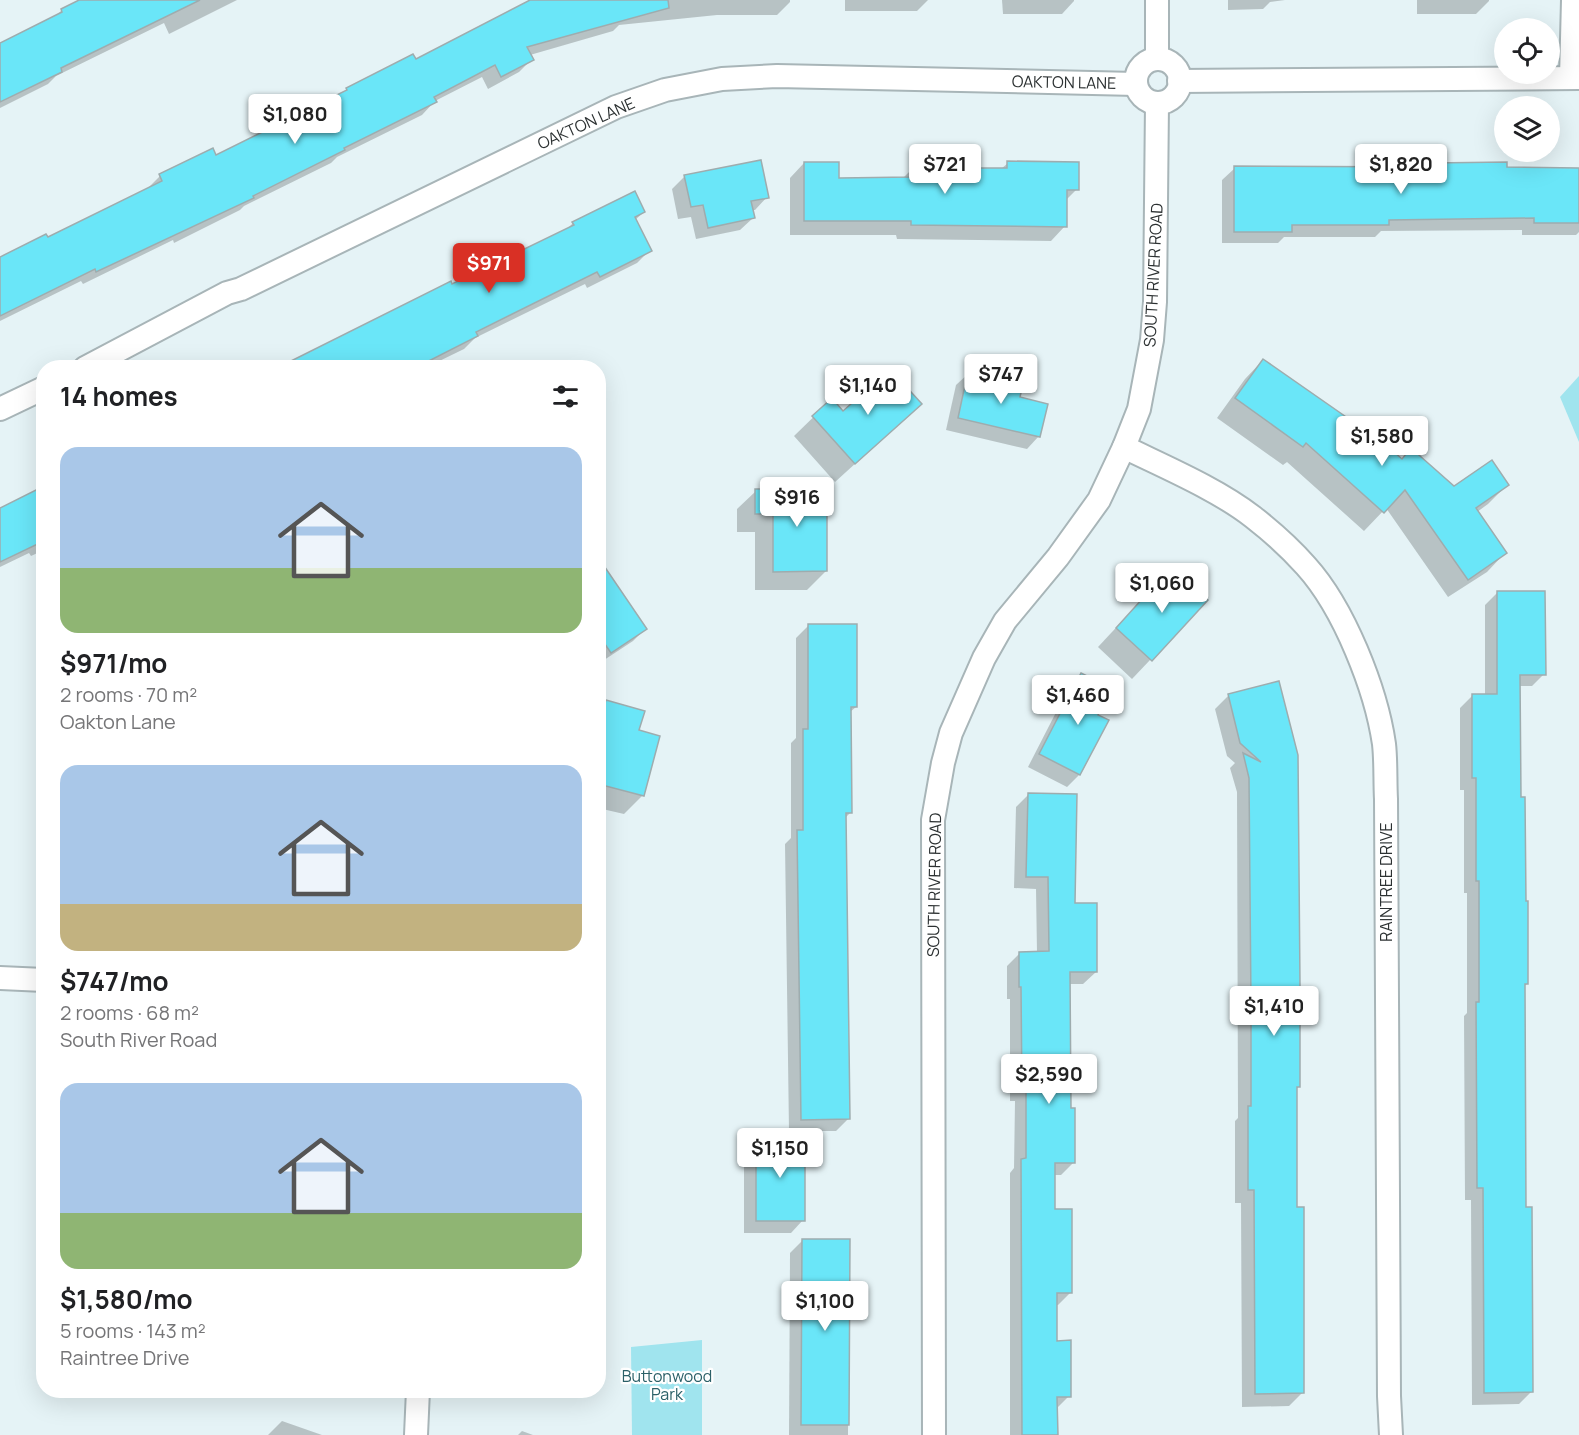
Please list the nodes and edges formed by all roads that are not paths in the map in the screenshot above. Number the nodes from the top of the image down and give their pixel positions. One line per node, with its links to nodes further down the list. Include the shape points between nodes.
1 (1157, 0): 3 (street)
2 (1573, 0): 4 (street)
3 (1157, 60): 5 (street, via 1175,68); 6 (street, via 1144,64)
4 (1575, 78): 5 (street)
5 (1179, 81): 7 (street, via 1170,99)
6 (1136, 84): 7 (street, via 1145,99); 8 (street, OAKTON LANE, via 777,76 722,79 665,90 616,107 227,293)
7 (1157, 103): 11 (street, SOUTH RIVER ROAD, via 1152,340 1139,409)
8 (100, 360)
9 (36, 392): 10 (street)
10 (0, 409)
11 (1124, 447): 16 (street, SOUTH RIVER ROAD, via 1099,500 1005,621 951,733 943,763 932,848); 17 (street, RAINTREE DRIVE, via 1252,516 1306,566 1347,632 1373,696 1384,744 1386,799)
12 (0, 978): 13 (street)
13 (36, 980)
14 (418, 1398): 15 (street)
15 (416, 1435)
16 (934, 1435)
17 (1391, 1435)

